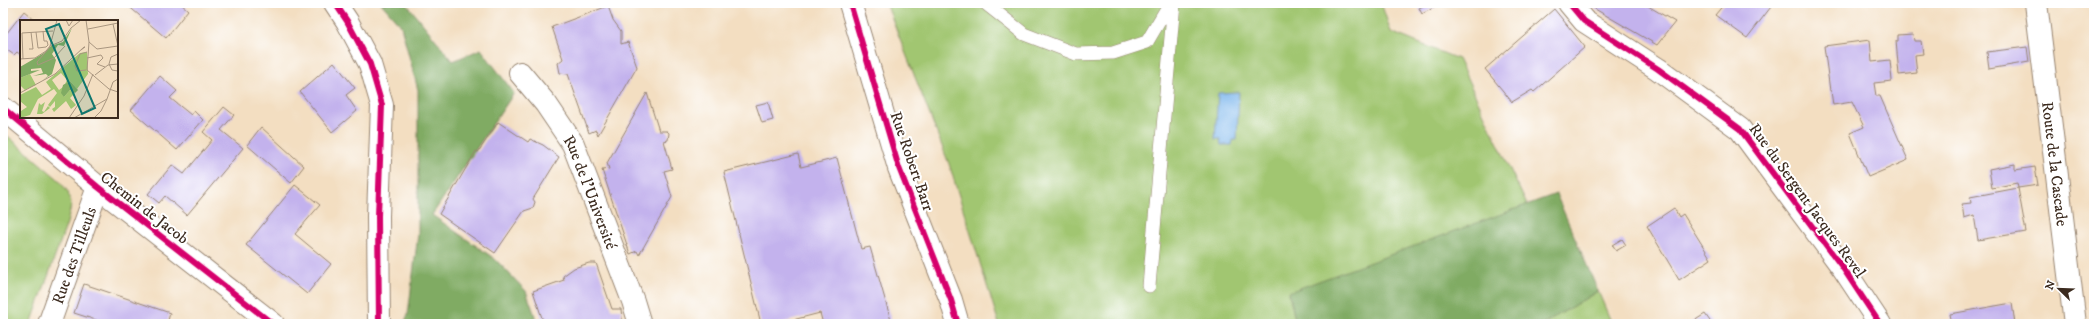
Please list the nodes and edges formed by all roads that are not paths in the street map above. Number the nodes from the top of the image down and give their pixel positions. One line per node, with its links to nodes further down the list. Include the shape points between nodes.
1 (335, 3): 14 (street, via 370,64 382,105 378,216)
2 (850, 3): 16 (street, Rue Robert Barr, via 899,168)
3 (985, 3): 4 (lane, via 1024,34 1076,54 1113,53 1147,42)
4 (1170, 3)
5 (1174, 3): 11 (lane)
6 (1569, 3): 17 (street, Rue du Sergent Jacques Revel, via 1584,21 1658,69 1740,129 1843,268)
7 (2036, 3): 18 (street, Route de la Cascade)
8 (520, 73): 15 (street, Rue de l'Université, via 546,104 573,144)
9 (3, 108): 10 (street, Chemin de Jacob)
10 (98, 187): 12 (street, Rue des Tilleuls); 13 (street, Chemin de Jacob)
11 (1149, 286)
12 (49, 324)
13 (273, 324)
14 (379, 324)
15 (640, 324)
16 (958, 324)
17 (1880, 324)
18 (2075, 324)

